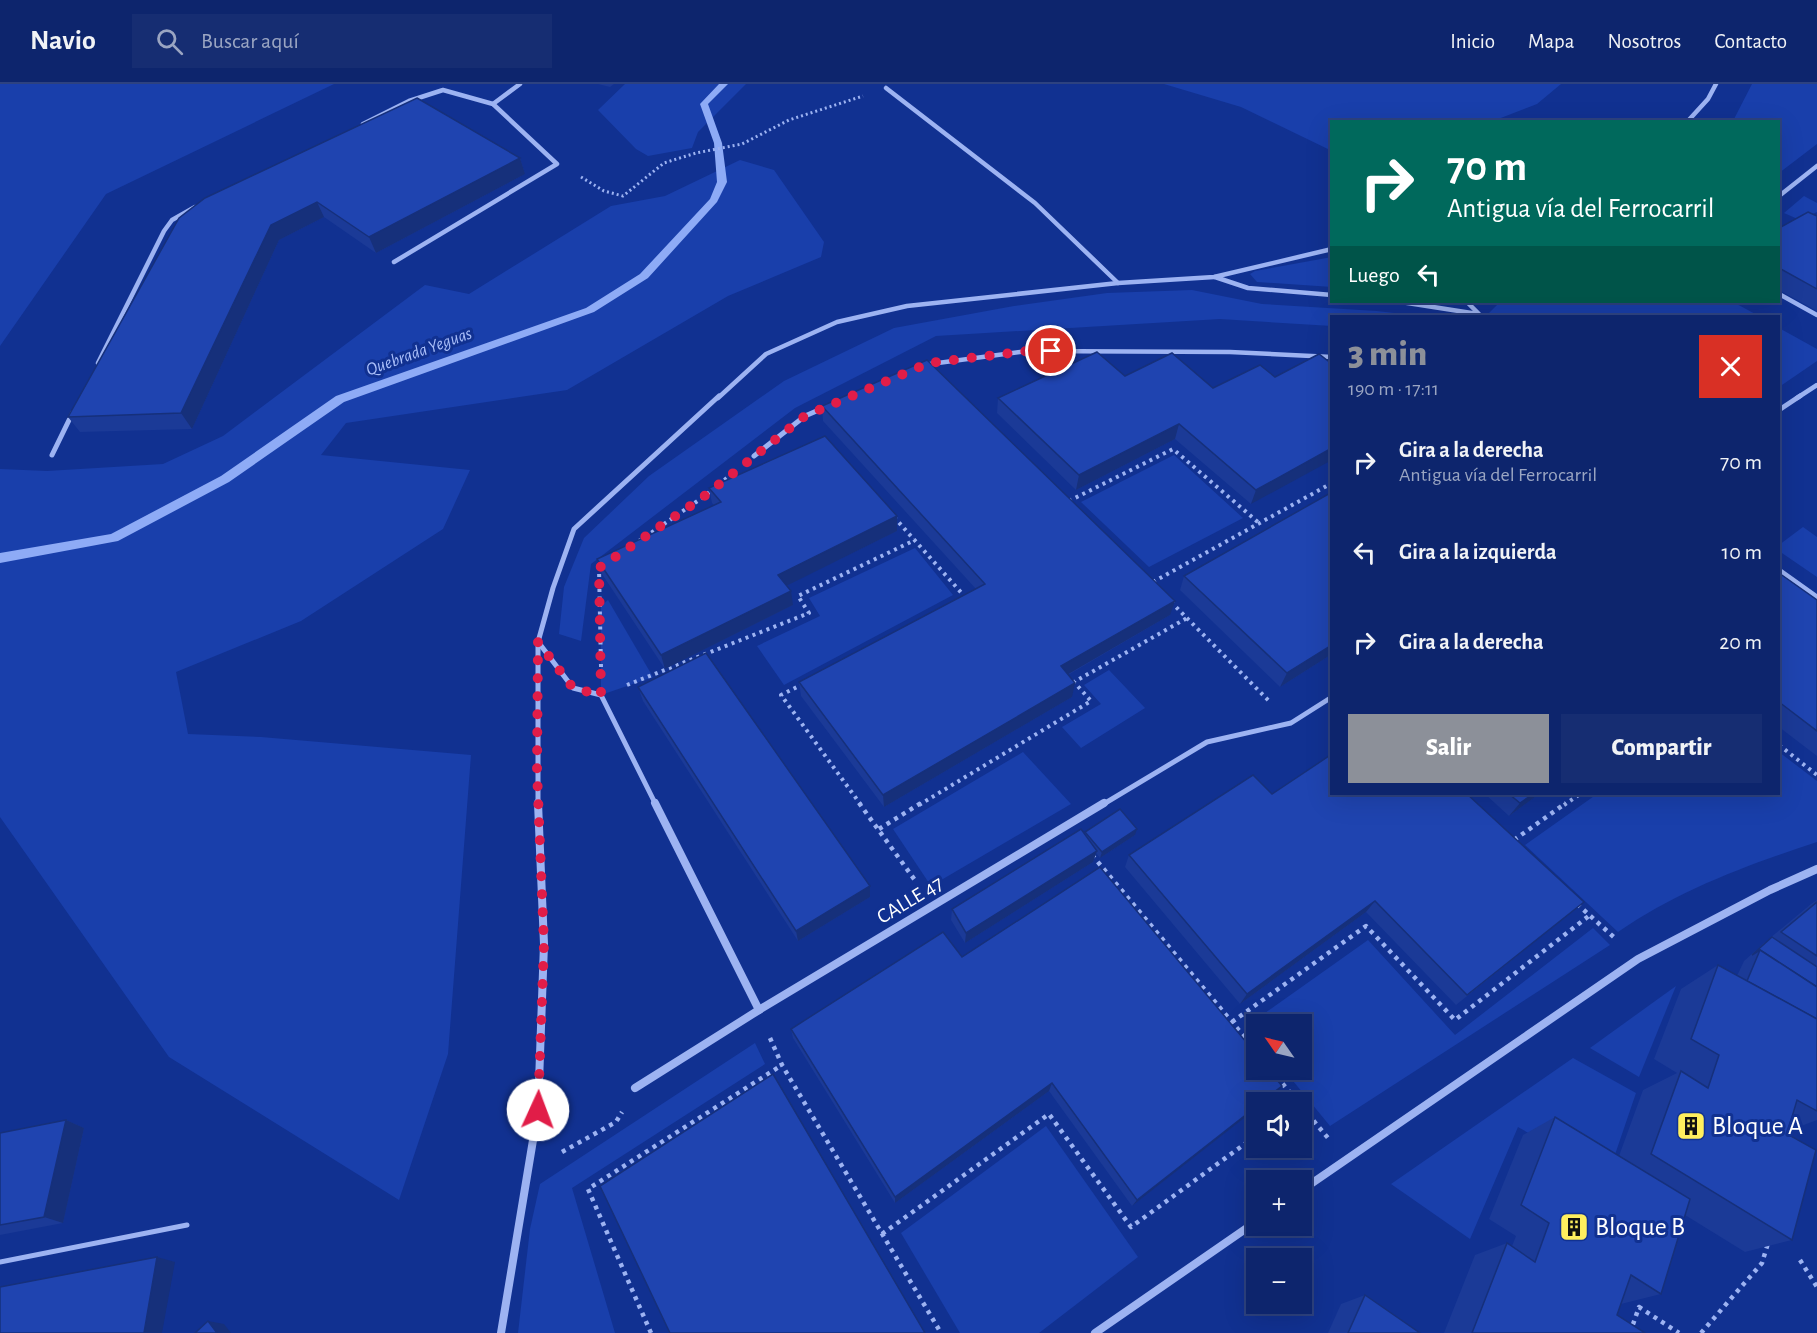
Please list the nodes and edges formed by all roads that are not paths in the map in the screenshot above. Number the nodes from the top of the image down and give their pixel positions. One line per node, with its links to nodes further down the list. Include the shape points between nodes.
1 (520, 84): 4 (street)
2 (1716, 84): 5 (street)
3 (886, 88): 13 (street, via 1035,203)
4 (493, 104): 6 (street, via 443,90 409,101); 11 (street, via 557,164)
5 (1689, 120)
6 (357, 127)
7 (1817, 166): 8 (street)
8 (1780, 195)
9 (199, 206): 22 (street, via 172,220 164,231)
10 (1330, 249): 12 (street)
11 (394, 262)
12 (1214, 277): 13 (street); 14 (street, via 1248,288)
13 (1118, 283): 31 (street, via 907,306 837,322 766,354 573,529)
14 (1330, 295)
15 (1780, 295): 19 (street)
16 (1407, 303): 18 (street)
17 (1468, 303): 18 (street)
18 (1480, 315)
19 (1817, 315)
20 (1330, 357): 21 (street, via 1028,351)
21 (919, 367)
22 (95, 369)
23 (1817, 385): 26 (street)
24 (79, 402): 27 (street)
25 (836, 403): 28 (street, via 805,416)
26 (1780, 409)
27 (52, 455)
28 (754, 456)
29 (1780, 571): 30 (street)
30 (1817, 597)
31 (538, 642): 34 (street, via 573,688 601,695); 40 (street, via 537,771 544,944 538,1110)
32 (1330, 698): 34 (street, CALLE 47, via 1292,723 1207,742)
33 (1817, 868): 36 (street, via 1638,959)
34 (759, 1010): 35 (street, CALLE 47)
35 (635, 1088)
36 (1312, 1183)
37 (187, 1225): 39 (lane)
38 (1246, 1229): 41 (street)
39 (0, 1262)
40 (501, 1333)
41 (1095, 1333)

